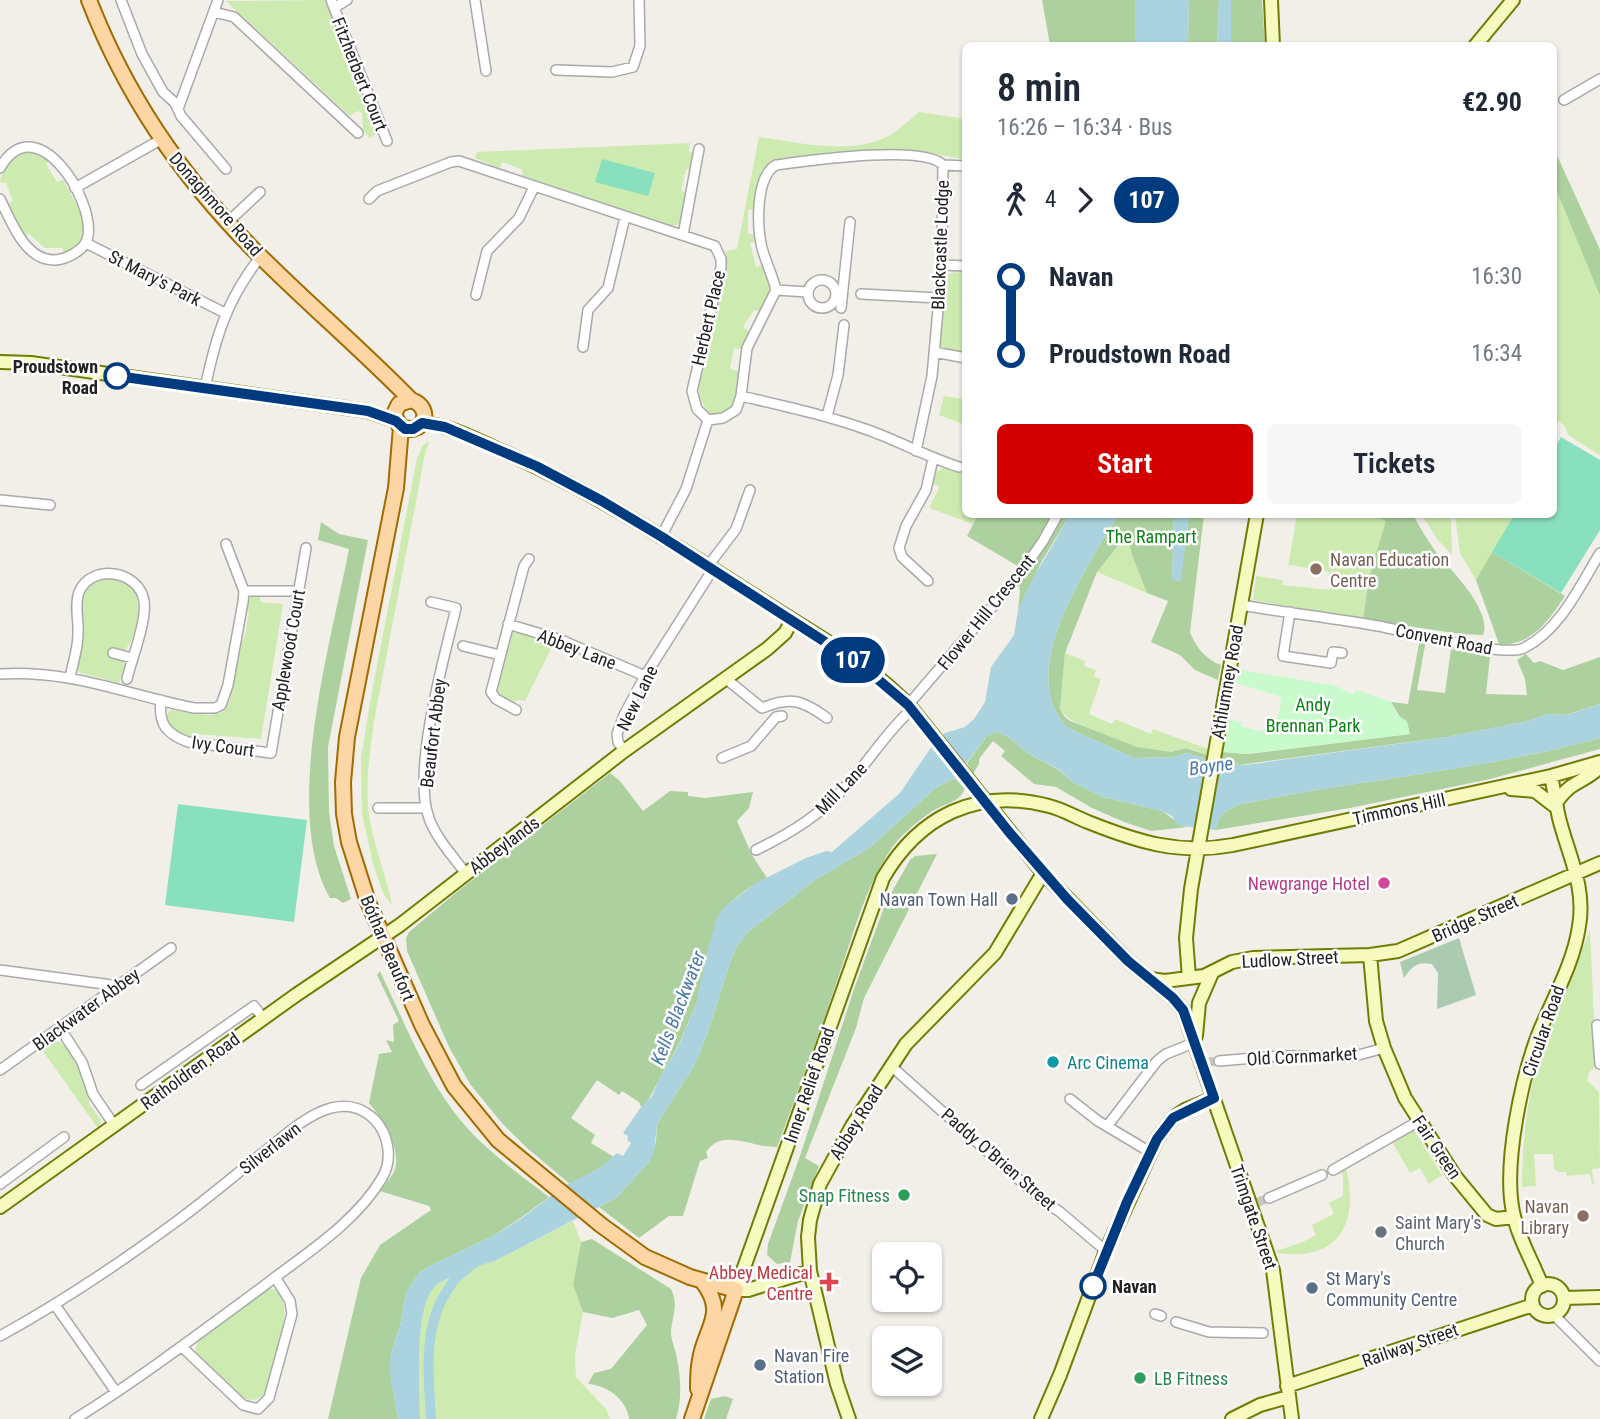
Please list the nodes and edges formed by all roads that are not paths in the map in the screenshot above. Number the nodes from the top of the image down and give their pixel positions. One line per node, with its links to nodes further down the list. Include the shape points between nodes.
1 (89, 0): 19 (main road, Donaghmore Road, via 121,72)
2 (218, 0): 10 (street)
3 (347, 0): 9 (street, Fitzherbert Court)
4 (475, 0): 14 (street)
5 (639, 0): 13 (street, via 640,46 633,67 612,72)
6 (1271, 0): 11 (main road)
7 (1513, 0): 12 (main road)
8 (121, 1): 17 (street, via 152,74)
9 (332, 4): 20 (street, Fitzherbert Court)
10 (214, 12): 17 (street); 18 (street, via 239,21)
11 (1273, 42)
12 (1478, 42)
13 (556, 70)
14 (486, 71)
15 (1600, 79): 16 (street)
16 (1564, 100)
17 (178, 109): 25 (street)
18 (358, 133)
19 (162, 139): 27 (street); 32 (main road, Donaghmore Road)
20 (387, 141)
21 (699, 149): 34 (street)
22 (943, 165): 23 (street); 37 (street, Blackcastle Lodge); 39 (street, Blackcastle Lodge, via 922,156 862,155 770,168 762,187 759,227)
23 (962, 166)
24 (0, 167): 27 (street, via 15,151 38,148 57,160)
25 (226, 169)
26 (534, 187): 30 (street, Herbert Place, via 459,161 377,191); 31 (street, Herbert Place); 42 (street, via 519,218 487,251)
27 (75, 188): 35 (street, via 86,214)
28 (260, 192): 32 (street)
29 (0, 199): 35 (street, via 38,256 61,259)
30 (369, 199)
31 (625, 217): 34 (street, Herbert Place); 48 (street, via 608,288 588,310)
32 (228, 222): 36 (main road, Donaghmore Road)
33 (850, 222): 43 (street)
34 (683, 235): 56 (street, Herbert Place, via 715,246 721,259 692,391 697,409)
35 (86, 243): 46 (street, St Mary's Park)
36 (261, 256): 46 (street); 54 (main road, Donaghmore Road, via 387,376)
37 (942, 265): 38 (street); 44 (street, Blackcastle Lodge)
38 (962, 267)
39 (776, 290): 40 (street); 53 (street, via 747,348)
40 (808, 292): 43 (street, via 823,280 831,282); 43 (street, via 811,302 821,308 831,306)
41 (861, 294): 44 (street)
42 (476, 295)
43 (840, 295): 45 (street)
44 (939, 298): 49 (street, Blackcastle Lodge)
45 (841, 308)
46 (225, 313): 52 (street)
47 (844, 325): 55 (street)
48 (583, 347)
49 (934, 352): 50 (street); 58 (street, Blackcastle Lodge)
50 (962, 357)
51 (0, 362): 52 (main road)
52 (205, 388): 54 (main road)
53 (741, 396): 55 (street); 56 (street, via 731,415)
54 (400, 412): 57 (main road, via 409,430); 57 (main road, Donaghmore Road, via 422,407 425,413); 61 (main road, Bóthar Beaufort)
55 (827, 416): 58 (street)
56 (708, 420): 67 (street, via 686,489)
57 (419, 426): 61 (main road, Bóthar Beaufort); 67 (main road, via 445,427 536,466)
58 (916, 451): 59 (street)
59 (933, 459): 60 (street); 73 (street, via 926,490 899,548 902,557)
60 (959, 467)
61 (396, 488): 117 (main road, Bóthar Beaufort, via 343,782 349,842)
62 (750, 490): 72 (street, New Lane, via 736,529)
63 (0, 500): 64 (street)
64 (50, 505)
65 (1056, 518): 95 (street, Flower Hill Crescent, via 1018,577)
66 (1256, 518): 77 (main road, Athlumney Road)
67 (662, 537): 72 (main road)
68 (226, 544): 74 (street)
69 (306, 548): 75 (street, Applewood Court)
70 (1600, 554): 78 (street, Convent Road, via 1557,622 1521,650)
71 (529, 559): 80 (street)
72 (711, 567): 79 (main road); 89 (street, New Lane)
73 (928, 581)
74 (244, 591): 75 (street); 93 (street, via 228,685 220,705 194,708)
75 (299, 591): 101 (street, Applewood Court)
76 (430, 602): 110 (street, Beaufort Abbey, via 456,608 426,757)
77 (1241, 605): 78 (street, Convent Road); 112 (main road, Athlumney Road)
78 (1290, 612): 85 (street, via 1283,656 1331,663 1333,652)
79 (792, 620): 81 (main road); 83 (main road, New Lane)
80 (508, 624): 86 (street); 89 (street, Abbey Lane, via 561,640)
81 (828, 644): 83 (main road, New Lane, via 814,637 794,636); 95 (main road, via 877,677)
82 (463, 646): 86 (street)
83 (767, 649): 91 (main road, New Lane)
84 (113, 653): 87 (street)
85 (1342, 653)
86 (500, 655): 96 (street, via 491,692)
87 (132, 658): 90 (street, via 144,613 143,596 127,577 100,574 91,578 76,603 77,642); 92 (street)
88 (0, 674): 90 (street)
89 (645, 676): 100 (street, New Lane, via 617,734)
90 (70, 677): 93 (street)
91 (725, 678): 94 (street); 100 (main road, New Lane)
92 (127, 679)
93 (161, 700): 101 (street, Ivy Court, via 161,718 171,735 188,743)
94 (759, 706): 98 (street, via 797,701); 99 (street)
95 (910, 707): 107 (main road); 111 (street, Mill Lane, via 829,804)
96 (516, 710)
97 (782, 716): 99 (street)
98 (827, 718)
99 (771, 722): 102 (street, via 751,746)
100 (624, 751): 115 (main road, Abbeylands)
101 (271, 753)
102 (722, 758)
103 (1600, 762): 105 (main road, Timmons Hill)
104 (1600, 767): 108 (main road, via 1570,785)
105 (1551, 776): 106 (main road, Timmons Hill); 108 (main road, Circular Road)
106 (1502, 787): 108 (main road, via 1535,792); 112 (main road, Timmons Hill)
107 (986, 803): 112 (main road, Timmons Hill, via 1014,800 1053,806 1118,834); 114 (main road); 155 (main road, Inner Relief Road, via 955,810 930,824 904,846 883,878)
108 (1557, 805): 116 (main road, Circular Road)
109 (378, 808): 110 (street)
110 (426, 808): 115 (street, Beaufort Abbey, via 431,824)
111 (756, 850)
112 (1197, 850): 123 (main road, via 1186,937)
113 (1600, 863): 116 (main road, Bridge Street)
114 (1043, 873): 122 (main road, via 1092,926); 132 (main road, Abbey Road, via 995,953 906,1044)
115 (466, 874): 117 (main road, Abbeylands)
116 (1577, 875): 119 (main road, Bridge Street, via 1398,951); 149 (main road, Circular Road, via 1580,926 1533,1048 1522,1094 1511,1168)
117 (382, 937): 125 (main road, Ratholdren Road); 153 (main road, Bóthar Beaufort, via 454,1086 498,1140 601,1225 658,1264)
118 (171, 948): 124 (street, Blackwater Abbey)
119 (1370, 955): 121 (main road, Ludlow Street, via 1242,960); 129 (main road, Fair Green, via 1376,1021)
120 (0, 971): 124 (street)
121 (1212, 973): 123 (main road, Ludlow Street); 128 (main road, via 1199,1003)
122 (1150, 978): 123 (main road, Ludlow Street); 128 (main road, via 1183,1010)
123 (1189, 978)
124 (119, 986): 127 (street, Blackwater Abbey)
125 (263, 1018): 134 (street, via 254,1006); 138 (main road, Ratholdren Road)
126 (1597, 1025): 131 (street)
127 (60, 1028): 133 (street, Blackwater Abbey); 138 (street)
128 (1196, 1042): 135 (main road, Trimgate Street); 139 (street, via 1157,1062)
129 (1384, 1048): 130 (street, Old Cornmarket, via 1355,1056); 137 (main road, Fair Green)
130 (1219, 1060)
131 (1600, 1064)
132 (891, 1066): 150 (street, Paddy O'Brien Street, via 1042,1200); 151 (main road, Abbey Road, via 820,1184 810,1220)
133 (0, 1070)
134 (141, 1086)
135 (1214, 1098): 141 (main road, via 1173,1118); 162 (main road, Trimgate Street, via 1273,1270)
136 (1070, 1099): 139 (street)
137 (1419, 1121): 142 (street); 149 (main road, Fair Green, via 1487,1215)
138 (114, 1125): 146 (main road, Ratholdren Road)
139 (1108, 1125): 141 (street)
140 (64, 1137): 143 (street)
141 (1150, 1152): 150 (main road)
142 (1333, 1171)
143 (14, 1173): 145 (street); 146 (street)
144 (1322, 1175): 147 (street)
145 (0, 1184)
146 (24, 1190): 148 (main road, Ratholdren Road)
147 (1269, 1198)
148 (0, 1207)
149 (1514, 1217): 154 (main road, Circular Road)
150 (1107, 1251): 171 (main road)
151 (810, 1272): 155 (main road); 170 (main road, Abbey Road)
152 (275, 1277): 158 (street, Silverlawn, via 351,1215 383,1177 388,1163 384,1134 378,1123 357,1108 330,1109 301,1123 177,1221); 164 (street, Silverlawn); 164 (street, via 290,1301 292,1314 265,1404 258,1409 243,1405)
153 (702, 1281): 155 (main road, Bóthar Beaufort); 168 (main road, via 716,1312 700,1359)
154 (1542, 1286): 157 (main road, via 1556,1287); 159 (main road, via 1535,1292)
155 (736, 1290): 168 (main road, Inner Relief Road)
156 (1600, 1297): 157 (main road)
157 (1564, 1298): 160 (main road)
158 (55, 1305): 163 (street, Silverlawn); 166 (street)
159 (1533, 1305): 160 (main road, via 1539,1313); 167 (main road, Railway Street)
160 (1554, 1315): 165 (street)
161 (1175, 1322): 162 (street, via 1209,1332)
162 (1272, 1333): 167 (main road, Trimgate Street)
163 (0, 1336)
164 (182, 1347): 166 (street, Silverlawn)
165 (1600, 1361)
166 (116, 1392): 169 (street, Silverlawn)
167 (1288, 1392): 172 (main road, Railway Street); 173 (main road, Trimgate Street)
168 (695, 1413)
169 (75, 1419)
170 (849, 1419)
171 (1041, 1419)
172 (1233, 1419)
173 (1292, 1419)

